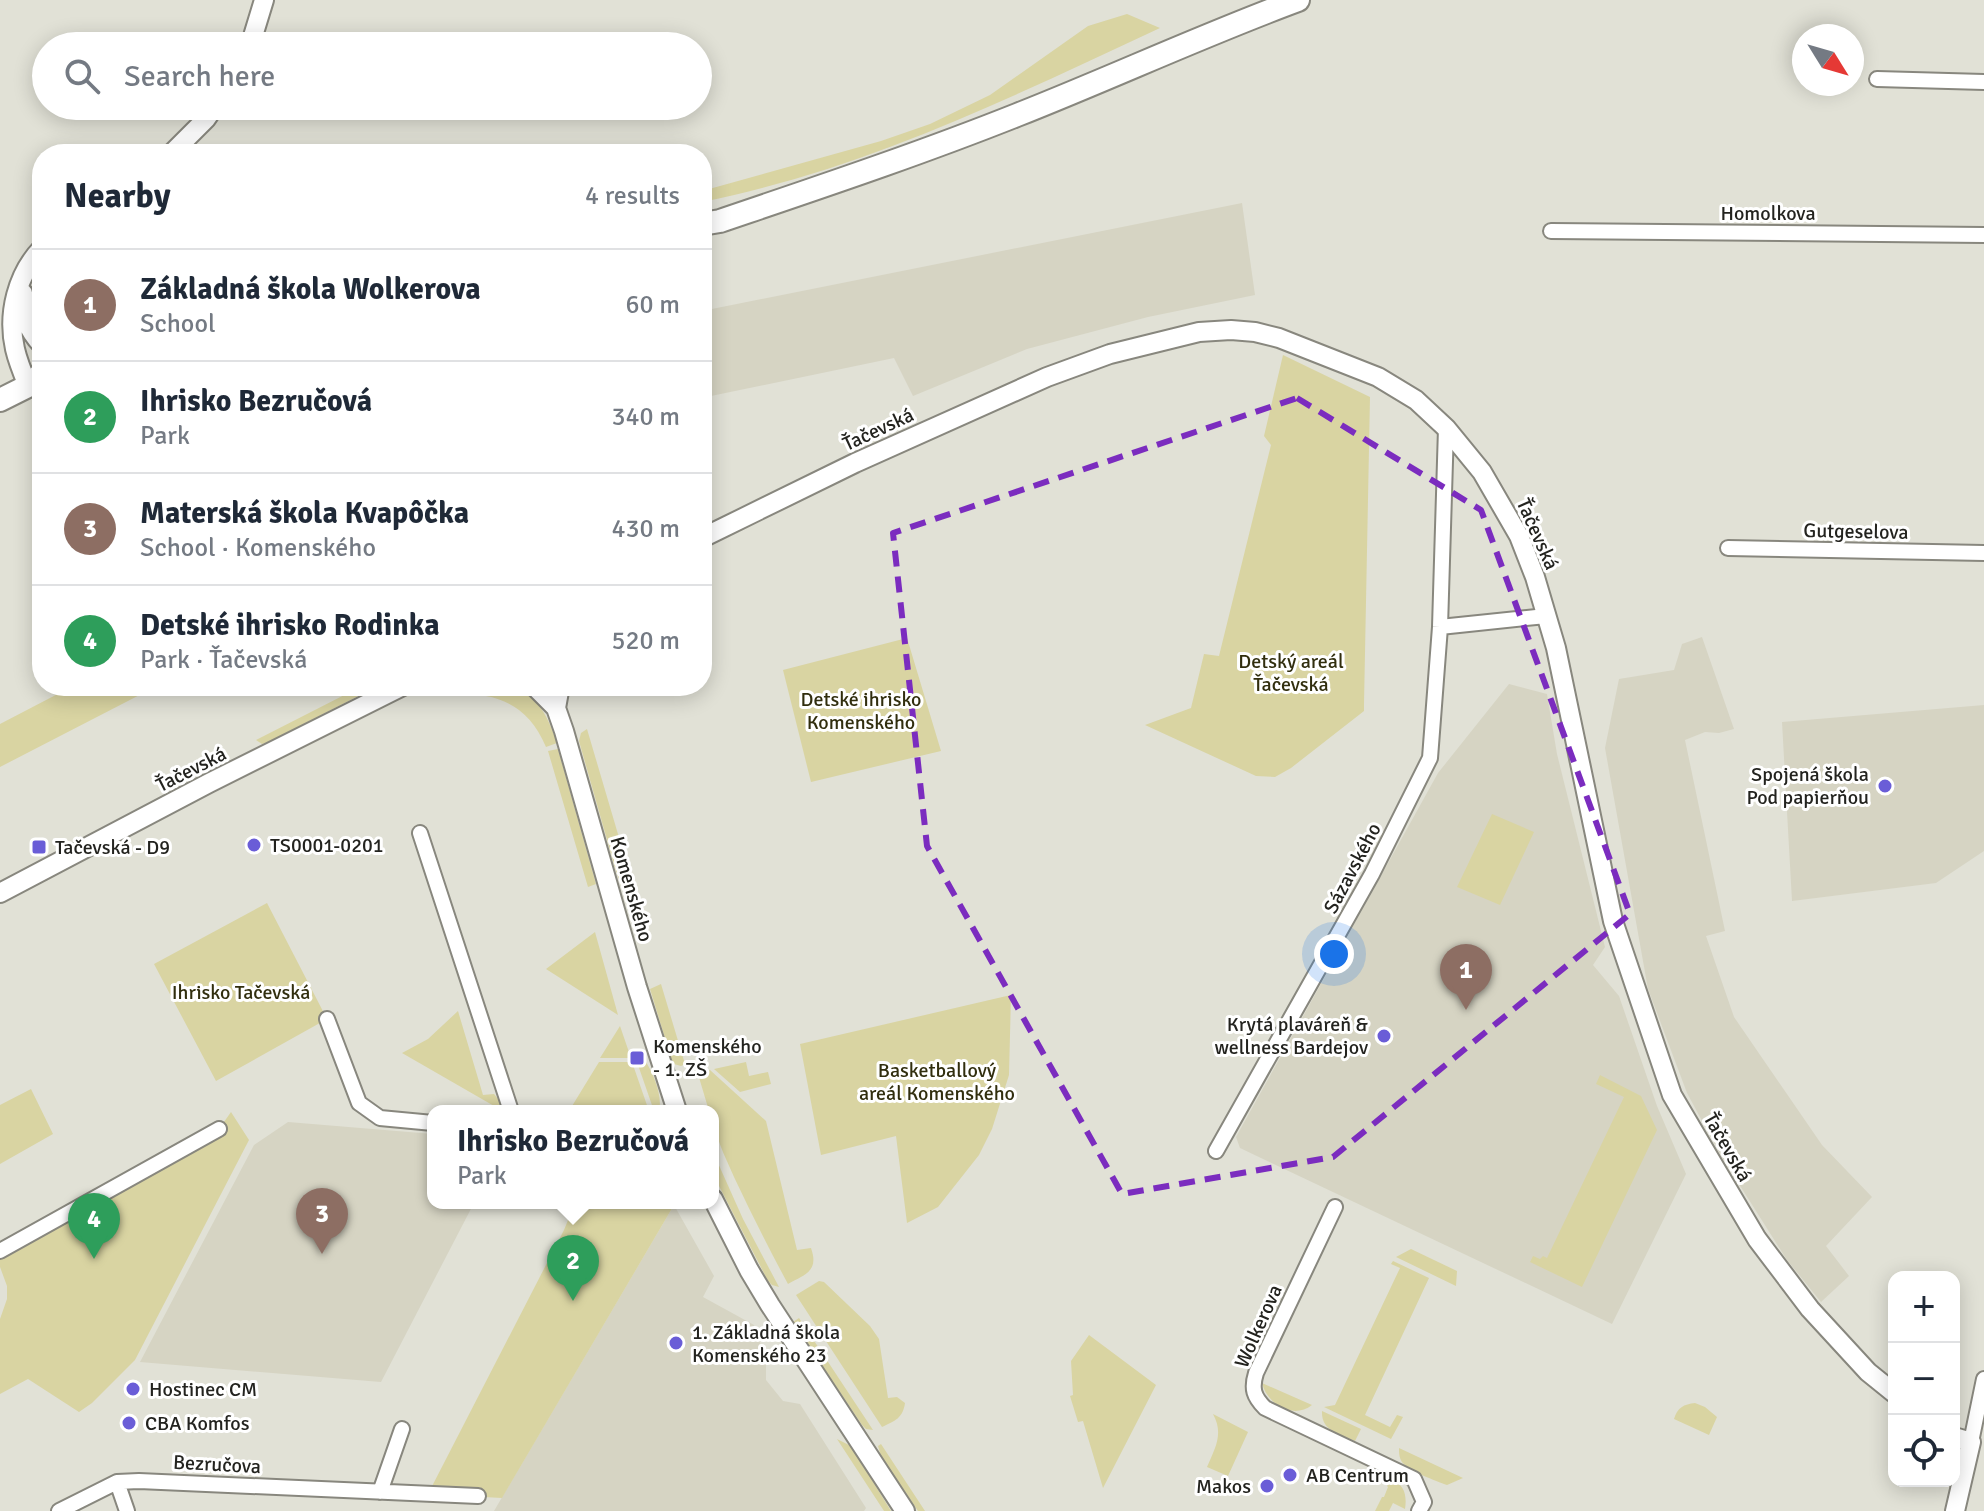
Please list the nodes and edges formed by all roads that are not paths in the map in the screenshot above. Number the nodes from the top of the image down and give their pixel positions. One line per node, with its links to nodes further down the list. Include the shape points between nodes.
1 (264, 0): 3 (street)
2 (1298, 0): 8 (main road, via 897,162)
3 (254, 32)
4 (1877, 79): 5 (street)
5 (1984, 82)
6 (205, 120): 7 (street)
7 (181, 144)
8 (712, 222)
9 (1551, 231): 10 (street, Homolkova)
10 (1984, 235)
11 (32, 261): 12 (street)
12 (21, 276): 13 (street); 14 (street, via 12,325 15,348)
13 (32, 335)
14 (32, 374)
15 (32, 384): 16 (main road)
16 (0, 400)
17 (1446, 428): 18 (street, Ťačevská, via 1399,389 1305,347 1255,332 1199,332 1110,354 1047,377); 21 (street, Ťačevská, via 1482,472 1519,536); 22 (street, Sázavského)
18 (712, 533)
19 (1728, 548): 20 (street, Gutgeselova)
20 (1984, 553)
21 (1546, 616): 22 (street); 39 (street, Ťačevská, via 1613,921 1672,1095 1757,1239 1810,1309)
22 (1440, 627): 34 (street, Sázavského, via 1430,758 1372,874)
23 (383, 696): 28 (street, Ťačevská)
24 (544, 696): 26 (street, Komenského)
25 (558, 696): 26 (street)
26 (556, 708): 31 (street, Komenského)
27 (420, 833): 30 (street)
28 (0, 893)
29 (327, 1019): 32 (street, via 359,1103 380,1118)
30 (509, 1105)
31 (675, 1105)
32 (427, 1122)
33 (219, 1129): 37 (street)
34 (1216, 1151)
35 (1335, 1207): 48 (street, Wolkerova, via 1256,1373 1255,1397 1265,1408 1414,1479 1424,1502)
36 (718, 1209): 47 (street, via 776,1315)
37 (0, 1251)
38 (1984, 1379): 41 (street)
39 (1888, 1388)
40 (402, 1429): 43 (street)
41 (1963, 1440): 49 (street)
42 (117, 1482): 43 (street, Bezručova); 45 (street, Bezručova); 46 (street)
43 (380, 1492): 44 (street, Bezručova)
44 (478, 1496)
45 (59, 1511)
46 (127, 1511)
47 (905, 1511)
48 (1419, 1511)
49 (1955, 1511)

